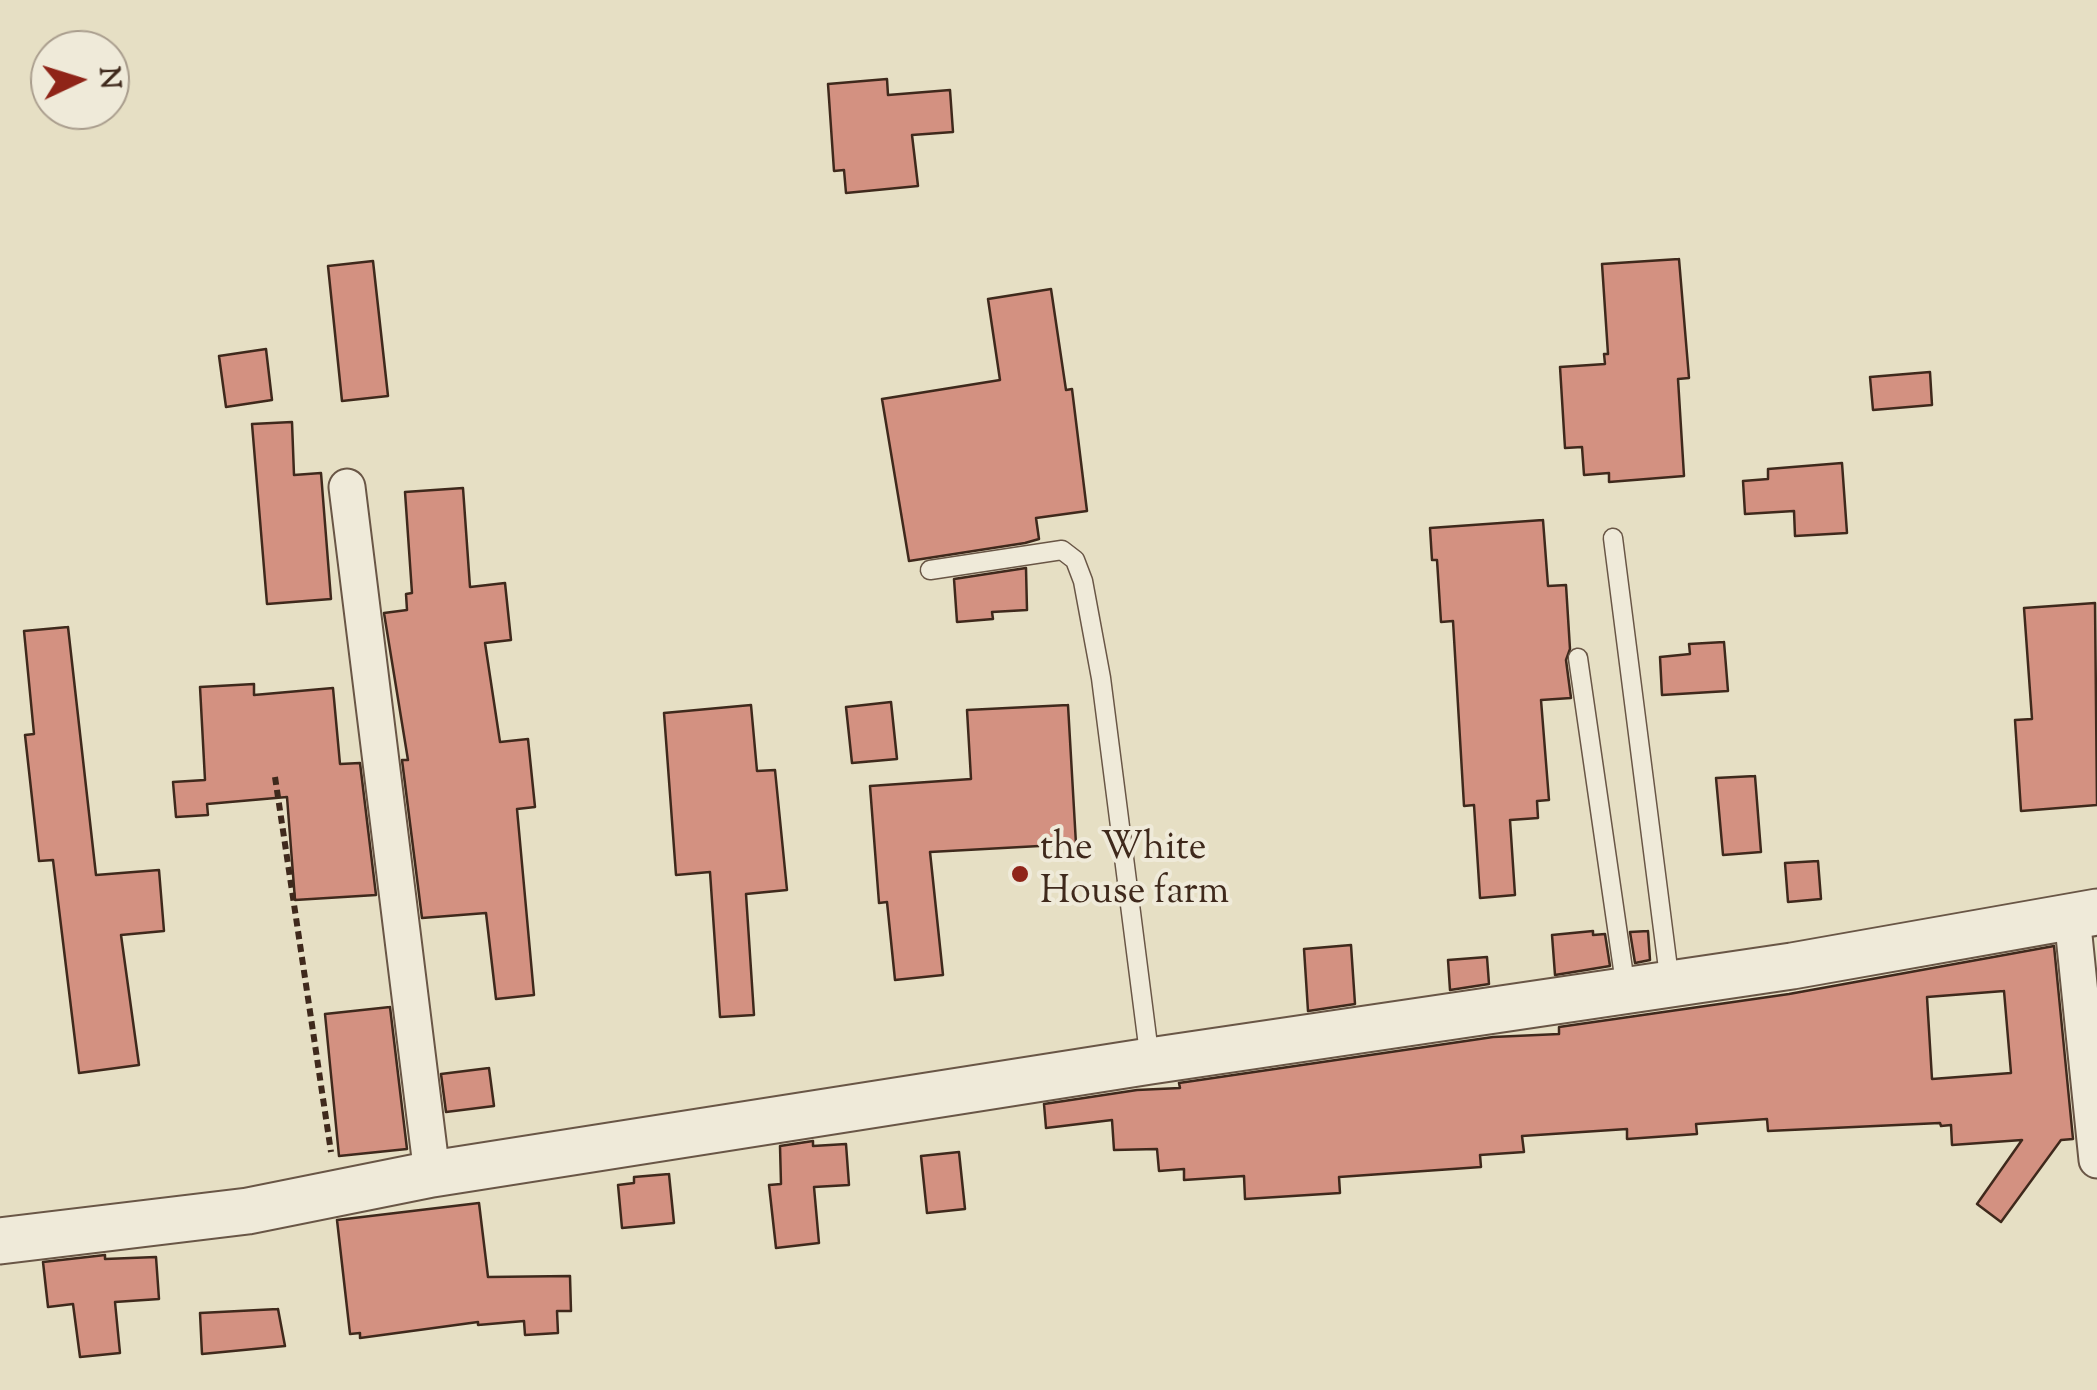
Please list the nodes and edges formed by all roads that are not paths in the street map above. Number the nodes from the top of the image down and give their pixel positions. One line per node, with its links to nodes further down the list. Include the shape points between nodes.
1 (348, 487): 10 (street)
2 (1613, 538): 6 (lane)
3 (930, 570): 8 (lane, via 1062,550 1075,560 1101,678)
4 (1578, 658): 7 (lane)
5 (2085, 914): 6 (street); 9 (street)
6 (1670, 984): 7 (street)
7 (1626, 991): 8 (street)
8 (1150, 1061): 10 (street)
9 (2097, 1160)
10 (432, 1174): 11 (street, via 248,1211)
11 (0, 1241)

